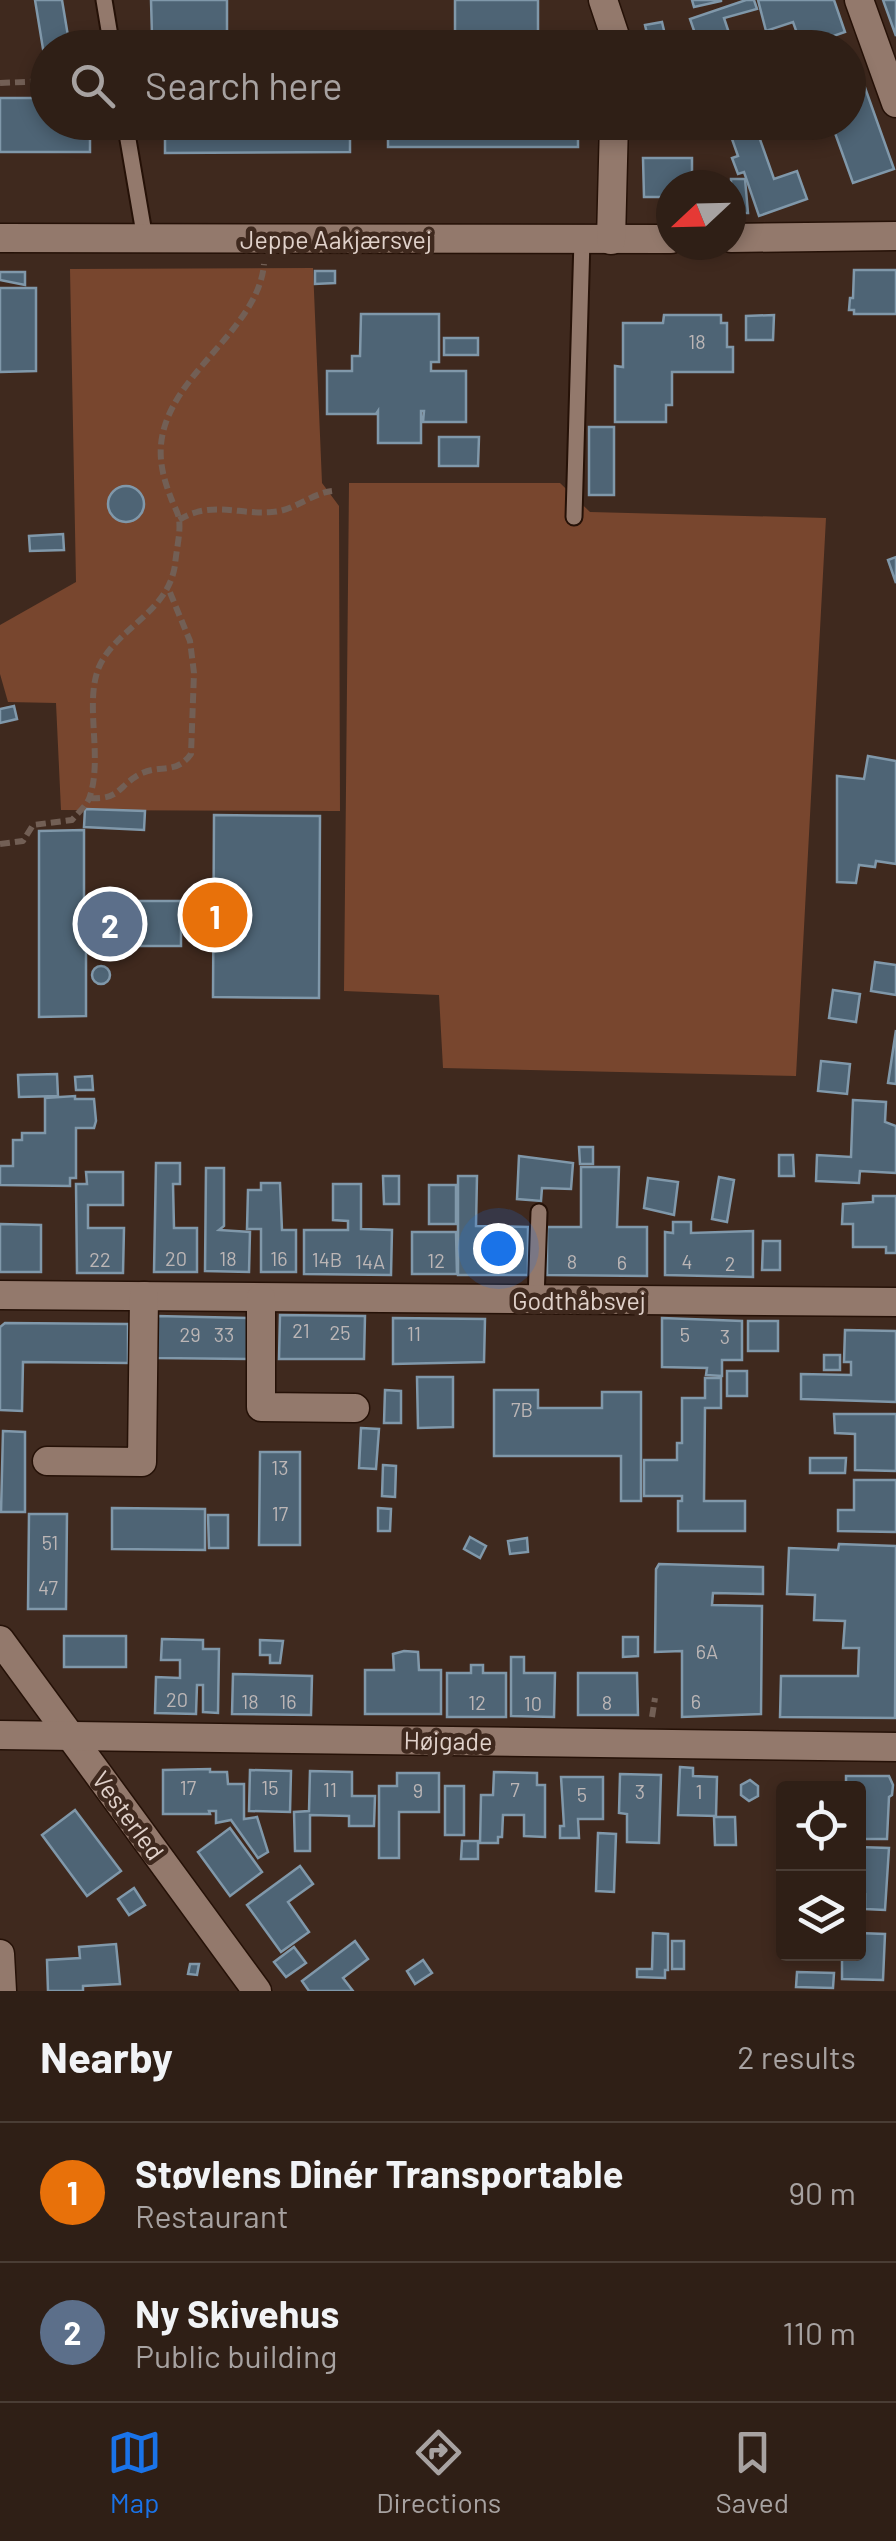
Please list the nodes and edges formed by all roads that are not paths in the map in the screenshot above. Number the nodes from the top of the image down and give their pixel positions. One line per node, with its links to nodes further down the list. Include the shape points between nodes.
1 (104, 0): 4 (lane)
2 (603, 0): 5 (street)
3 (859, 0): 6 (street)
4 (109, 30)
5 (613, 30)
6 (896, 103)
7 (128, 140): 11 (lane)
8 (614, 140): 15 (street)
9 (896, 236): 12 (street)
10 (0, 238): 11 (street, Jeppe Aakjærsvej)
11 (145, 238): 14 (street, Jeppe Aakjærsvej)
12 (746, 238)
13 (656, 239): 15 (street, Jeppe Aakjærsvej)
14 (582, 240): 15 (street, Jeppe Aakjærsvej); 16 (lane)
15 (611, 240)
16 (574, 517)
17 (539, 1212): 21 (lane)
18 (0, 1296): 19 (street, Godthåbsvej)
19 (144, 1296): 20 (street, Godthåbsvej); 24 (street, via 142,1462)
20 (262, 1298): 21 (street, Godthåbsvej); 23 (street, via 260,1407)
21 (536, 1300): 22 (street, Godthåbsvej)
22 (896, 1302)
23 (355, 1408)
24 (47, 1461)
25 (0, 1640): 26 (street, Vesterled)
26 (70, 1734): 27 (street, Højgade); 28 (street, Højgade); 31 (street, Vesterled)
27 (0, 1736)
28 (896, 1747)
29 (0, 1954): 30 (street)
30 (2, 1991)
31 (257, 1991)

